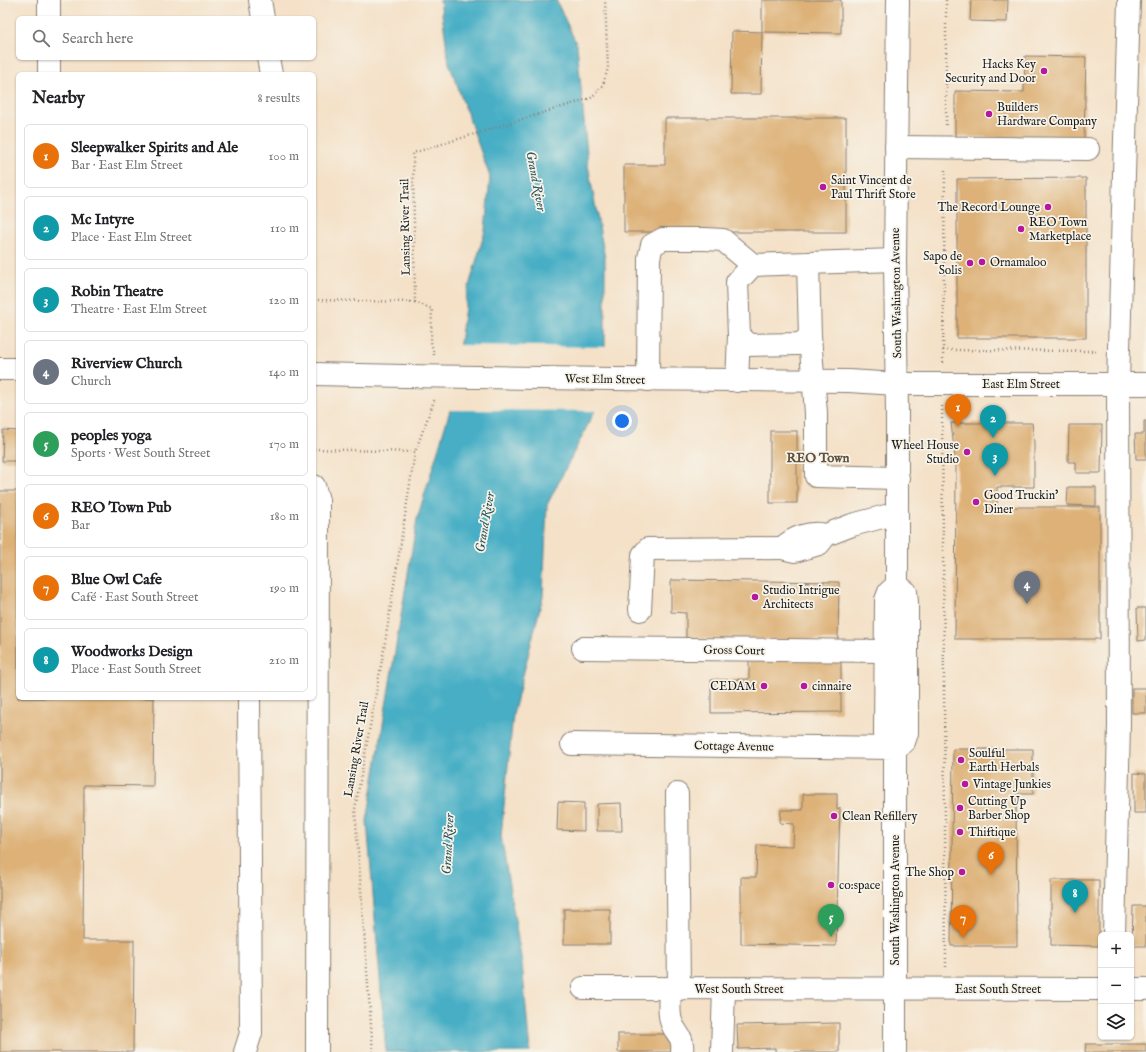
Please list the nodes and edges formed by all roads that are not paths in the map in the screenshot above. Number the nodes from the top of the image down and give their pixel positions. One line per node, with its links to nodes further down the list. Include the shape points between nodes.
1 (49, 0): 5 (street)
2 (260, 0): 6 (street)
3 (898, 0): 11 (street, South Washington Avenue)
4 (1129, 0): 25 (street)
5 (49, 16)
6 (263, 16)
7 (49, 60): 9 (street)
8 (268, 60): 10 (street)
9 (49, 72)
10 (271, 72)
11 (896, 147): 12 (street); 13 (street, South Washington Avenue)
12 (1088, 149)
13 (895, 260): 14 (street); 24 (street, South Washington Avenue)
14 (808, 263): 15 (street); 17 (street)
15 (753, 265): 16 (street, via 737,282); 21 (street, via 724,240 663,239 652,245 649,258)
16 (739, 336): 17 (street, via 748,345 800,344); 22 (street)
17 (810, 337): 23 (street)
18 (0, 369): 19 (street)
19 (16, 369)
20 (316, 374): 21 (street, West Elm Street, bridge)
21 (648, 380): 22 (street, West Elm Street)
22 (737, 381): 23 (street, West Elm Street)
23 (813, 381): 24 (street, West Elm Street); 27 (street, via 816,476)
24 (897, 384): 25 (street, East Elm Street); 27 (street, South Washington Avenue)
25 (1118, 384): 26 (street, East Elm Street); 38 (street, via 1119,725)
26 (1146, 384)
27 (898, 478): 29 (street, South Washington Avenue)
28 (316, 492): 47 (street)
29 (897, 513): 30 (street, South Washington Avenue); 31 (street, via 826,535 815,532 791,540 782,548 648,549 643,555)
30 (897, 585): 33 (street, via 888,592 886,600); 36 (street, via 906,592 908,602 907,733 904,742)
31 (640, 610)
32 (583, 648): 33 (street, Gross Court)
33 (885, 651): 36 (street, via 885,734 887,742)
34 (249, 700): 46 (street)
35 (572, 744): 36 (street, Cottage Avenue)
36 (895, 748): 45 (street, South Washington Avenue)
37 (677, 794): 40 (street)
38 (1114, 932)
39 (583, 988): 40 (street, West South Street)
40 (674, 989): 41 (street, West South Street); 48 (street, via 670,1020 681,1035)
41 (724, 989): 45 (street, West South Street); 49 (street)
42 (1098, 989): 45 (street, East South Street)
43 (1134, 989): 44 (street)
44 (1146, 989)
45 (895, 990): 50 (street, South Washington Avenue)
46 (249, 1046)
47 (317, 1052)
48 (682, 1052)
49 (722, 1052)
50 (895, 1052)

